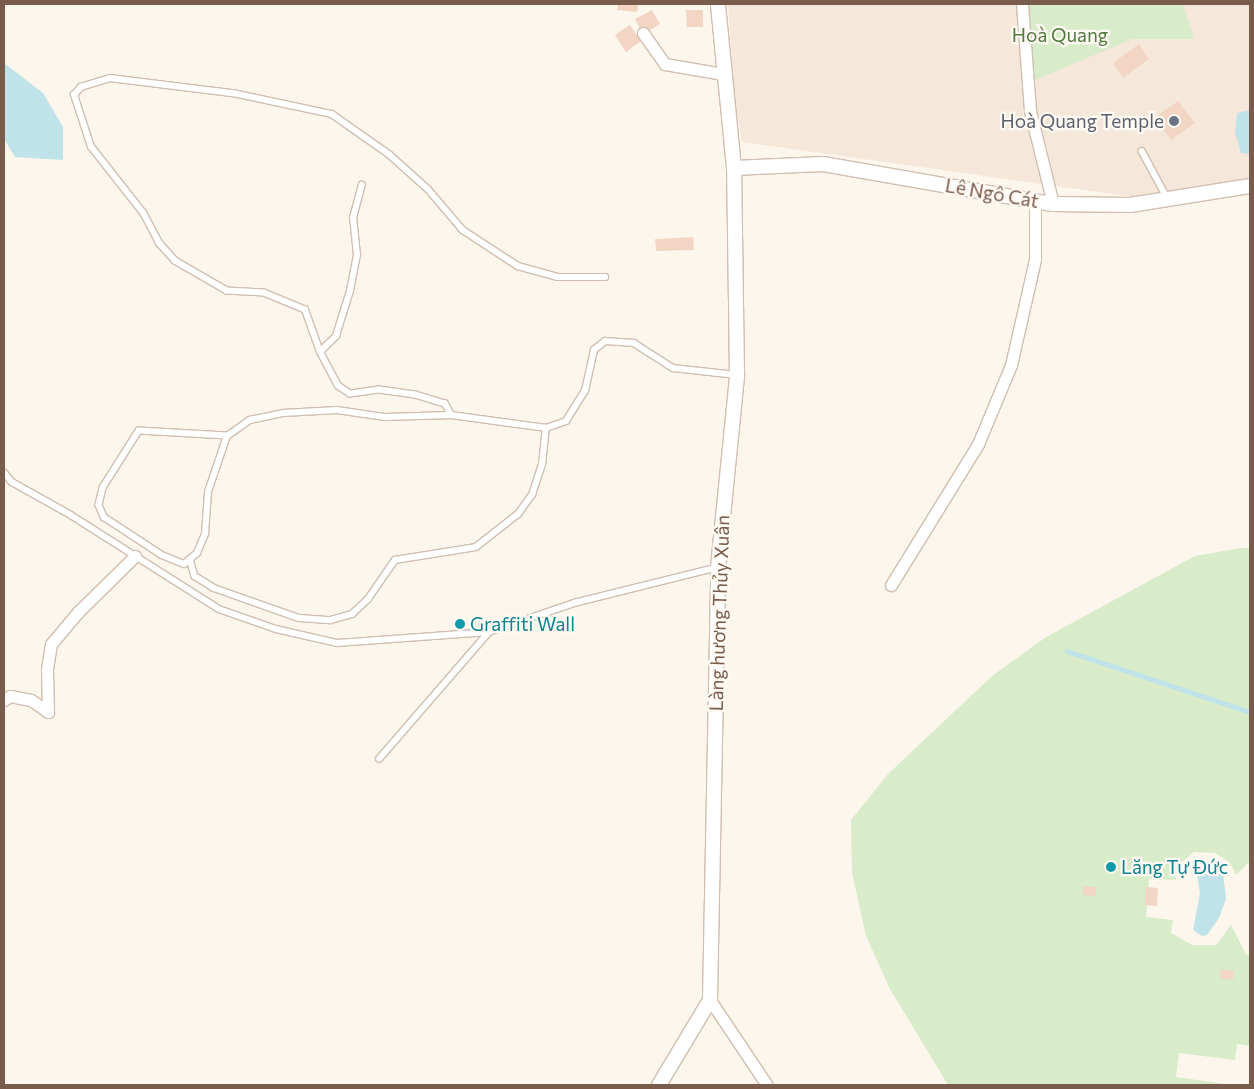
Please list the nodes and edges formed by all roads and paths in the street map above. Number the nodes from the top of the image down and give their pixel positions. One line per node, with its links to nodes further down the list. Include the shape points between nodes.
1 (718, 4): 4 (street, Làng hương Thủy Xuân)
2 (1022, 4): 11 (street, via 1030,111)
3 (643, 33): 4 (street, via 664,64)
4 (723, 74): 6 (street, Làng hương Thủy Xuân)
5 (1142, 151): 9 (lane)
6 (734, 168): 10 (street, Lê Ngô Cát, via 823,164); 14 (street, Làng hương Thủy Xuân)
7 (362, 185): 13 (lane, via 353,218 356,255 350,291 336,336)
8 (1250, 186): 9 (street, Lê Ngô Cát)
9 (1168, 199): 11 (street, Lê Ngô Cát, via 1130,205)
10 (1035, 201): 11 (street, Lê Ngô Cát); 22 (street, via 1036,259 1011,365 978,444)
11 (1053, 204)
12 (605, 277): 13 (lane, via 558,277 518,266 463,230 428,189 389,154 332,114 233,93 110,78 82,87 74,95 91,147 143,213 175,261 227,291 264,293 305,310)
13 (320, 352): 15 (lane, via 338,386 350,394 379,390 415,396 445,404)
14 (738, 375): 16 (lane, via 674,368 634,343 605,341 594,350 585,390 566,421); 21 (street, Làng hương Thủy Xuân)
15 (451, 415): 16 (lane); 17 (lane, via 385,417 337,410 283,413 250,420)
16 (546, 428): 20 (lane, via 542,465 532,495 518,514 476,547 395,560 368,599 352,614 331,620 299,618 214,588 195,576)
17 (227, 436): 20 (lane, via 208,492 205,534); 20 (lane, via 139,431 103,488 99,505 104,517 162,555 184,564)
18 (4, 472): 19 (lane, via 12,482)
19 (136, 556): 23 (lane, via 218,609 276,629 336,643); 24 (street, via 78,612 51,644 48,712 31,700 10,696)
20 (190, 559)
21 (718, 567): 23 (lane, via 574,603); 26 (street, Làng hương Thủy Xuân)
22 (891, 585)
23 (490, 632): 25 (lane)
24 (4, 700)
25 (379, 758)
26 (710, 1000): 27 (street); 28 (street)
27 (659, 1085)
28 (767, 1085)

